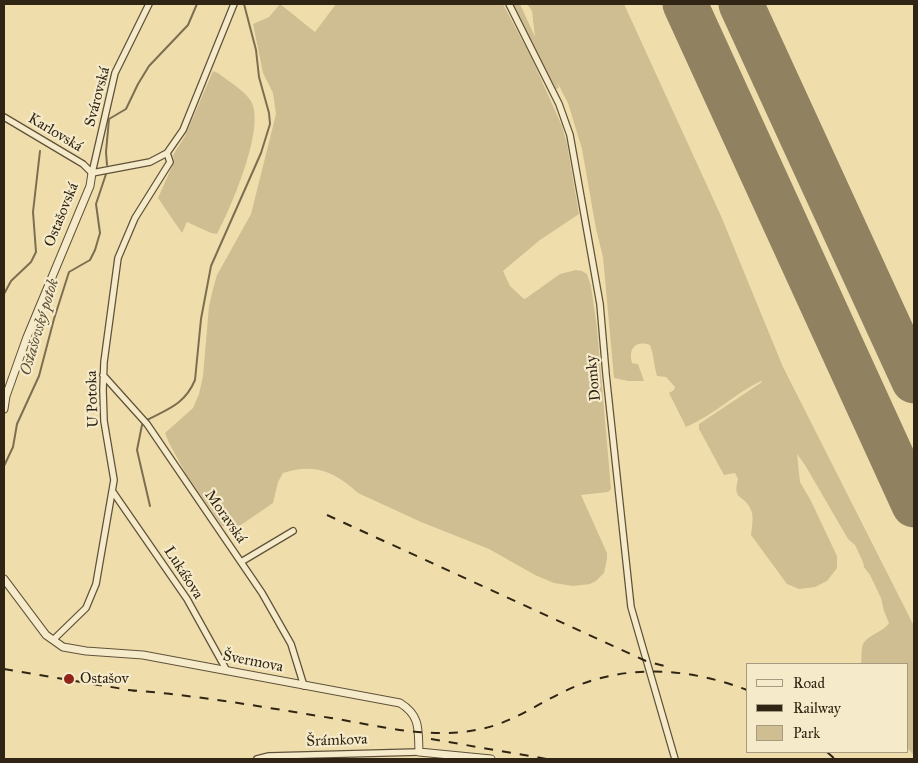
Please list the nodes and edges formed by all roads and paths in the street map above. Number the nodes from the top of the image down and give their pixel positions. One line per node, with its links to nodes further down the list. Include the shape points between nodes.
1 (149, 4): 6 (street, Svárovská, via 115,73)
2 (234, 4): 5 (street, Ostašovská, via 184,130)
3 (509, 4): 20 (street, Domky, via 559,104 570,135 600,304 631,607)
4 (4, 117): 6 (street, Karlovská, via 83,164)
5 (167, 153): 6 (street, Ostašovská, via 150,162); 7 (street, U Potoka, via 170,162 135,218 118,258)
6 (92, 173): 8 (street, Ostašovská, via 90,186 27,337)
7 (103, 375): 9 (street, U Potoka, via 104,421 114,480); 11 (street, Moravská, via 147,424)
8 (4, 409)
9 (113, 492): 13 (street, U Potoka, via 96,584 86,608); 14 (street, Lukášova, via 187,600)
10 (293, 531): 11 (street)
11 (241, 562): 15 (street, Moravská, via 291,644)
12 (4, 578): 13 (street, Švermova)
13 (53, 640): 14 (street, Švermova, via 71,648 144,655)
14 (226, 671): 15 (street, Švermova)
15 (304, 686): 16 (street, Švermova, via 400,703 411,711 418,724)
16 (419, 752): 17 (street, Šrámkova); 19 (street)
17 (269, 758): 18 (street, Šrámkova)
18 (257, 759)
19 (491, 759)
20 (674, 759)

